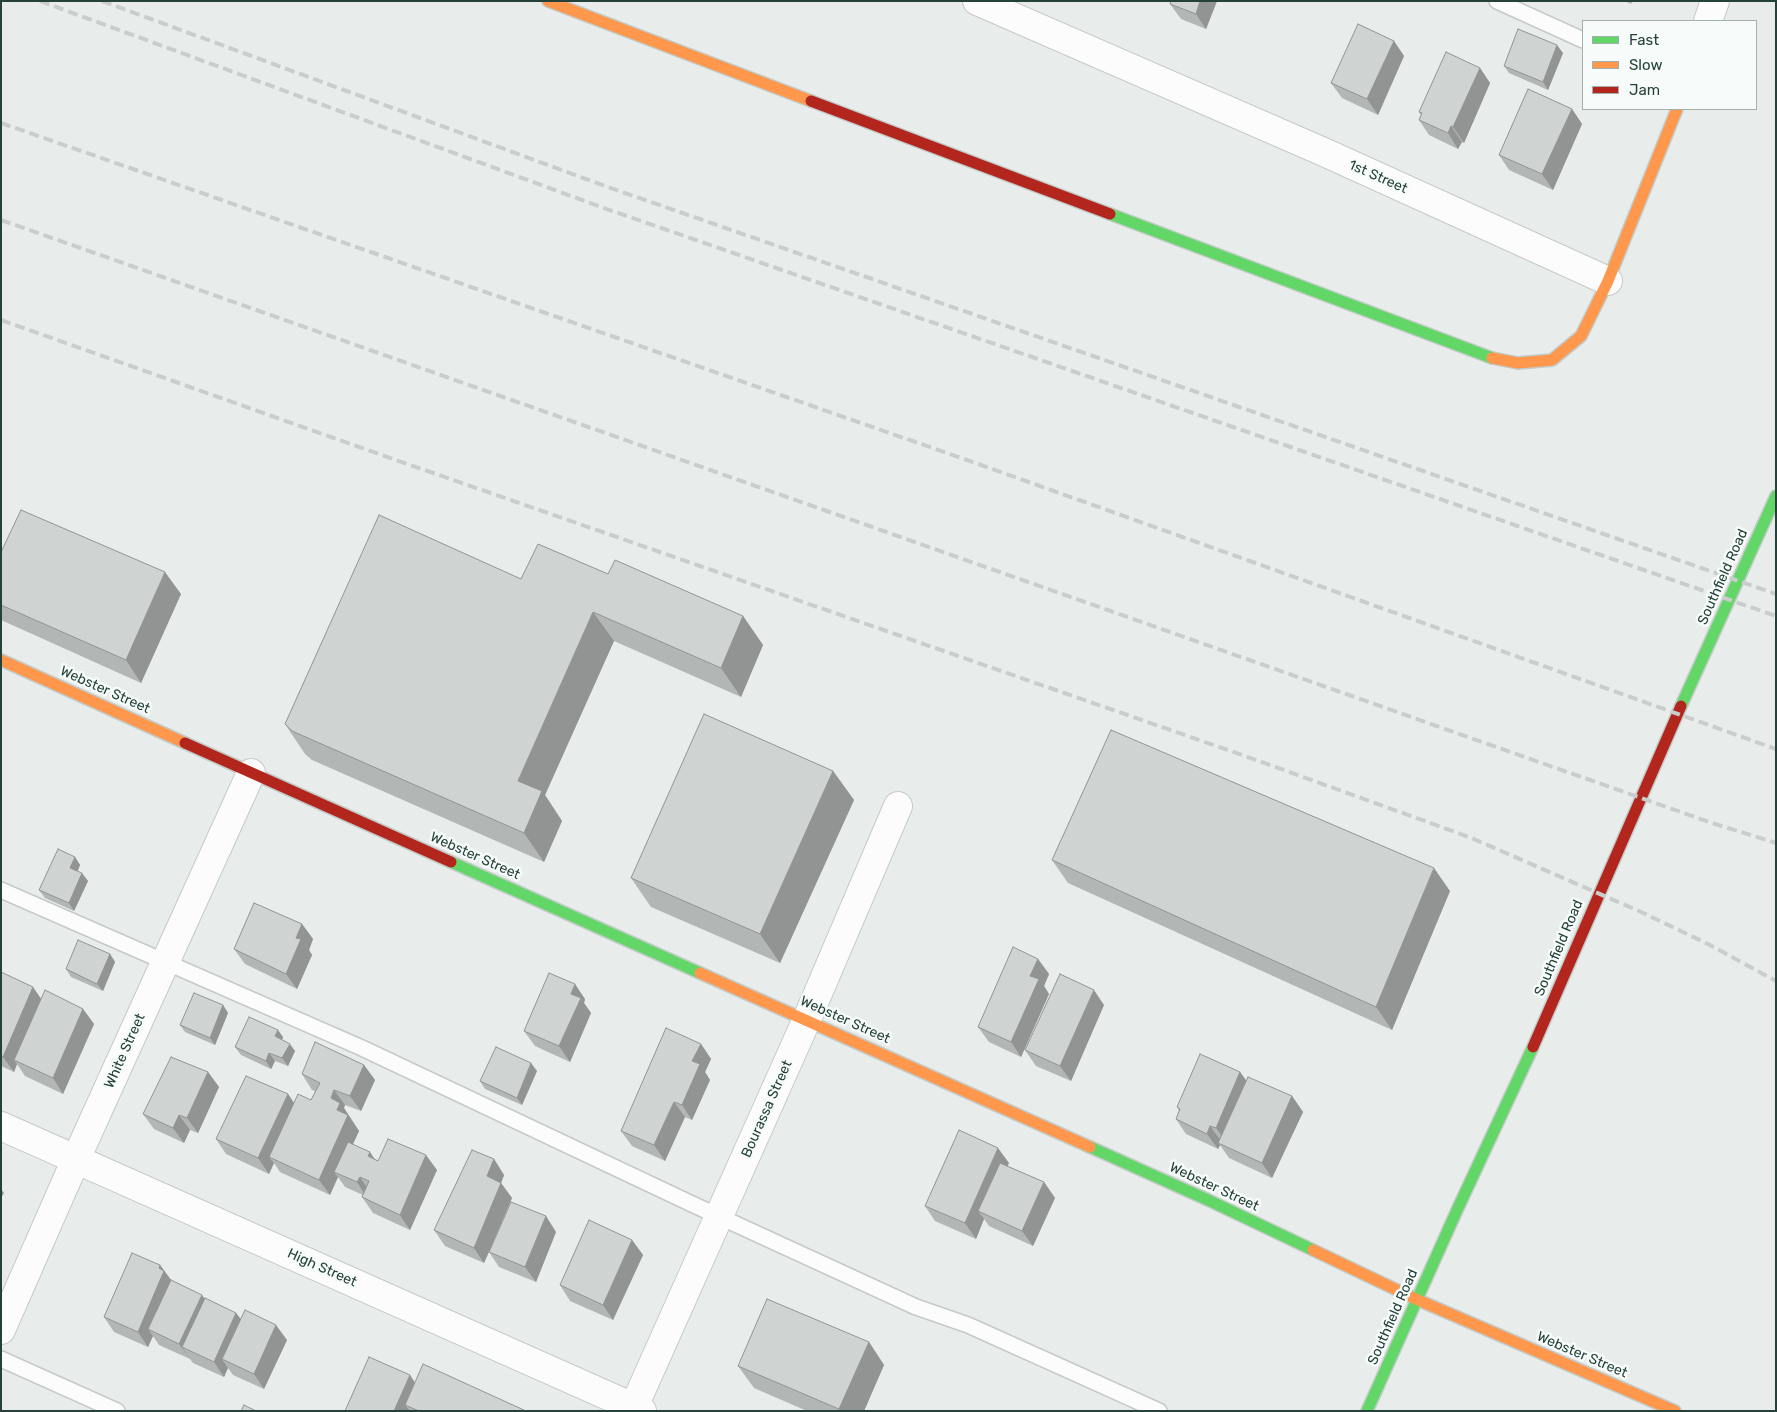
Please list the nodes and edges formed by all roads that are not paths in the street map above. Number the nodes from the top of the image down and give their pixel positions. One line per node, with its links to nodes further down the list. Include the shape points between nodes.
1 (548, 1): 8 (street, via 1487,357 1518,363 1552,360 1581,336)
2 (976, 1): 8 (street, 1st Street, via 1326,153)
3 (1497, 1): 6 (lane)
4 (1715, 1): 5 (street)
5 (1708, 20)
6 (1582, 40)
7 (1677, 110): 8 (street)
8 (1608, 281)
9 (1776, 496): 19 (street, Southfield Road)
10 (1, 660): 11 (street, Webster Street)
11 (251, 773): 14 (street, White Street); 15 (street, Webster Street)
12 (898, 806): 15 (street, Bourassa Street)
13 (1, 890): 14 (lane)
14 (165, 962): 17 (street, White Street); 18 (lane, via 362,1048)
15 (807, 1020): 18 (street, Bourassa Street); 19 (street, Webster Street, via 1199,1196)
16 (1, 1126): 17 (street, High Street)
17 (76, 1159): 20 (street, White Street); 23 (street, High Street)
18 (719, 1216): 23 (street, Bourassa Street); 25 (lane, via 916,1307 968,1326)
19 (1418, 1300): 22 (street, Webster Street); 26 (street, Southfield Road)
20 (1, 1330)
21 (1, 1359): 24 (lane)
22 (1646, 1405): 27 (street, Webster Street)
23 (636, 1410)
24 (117, 1411)
25 (1159, 1411)
26 (1367, 1411)
27 (1675, 1411)

